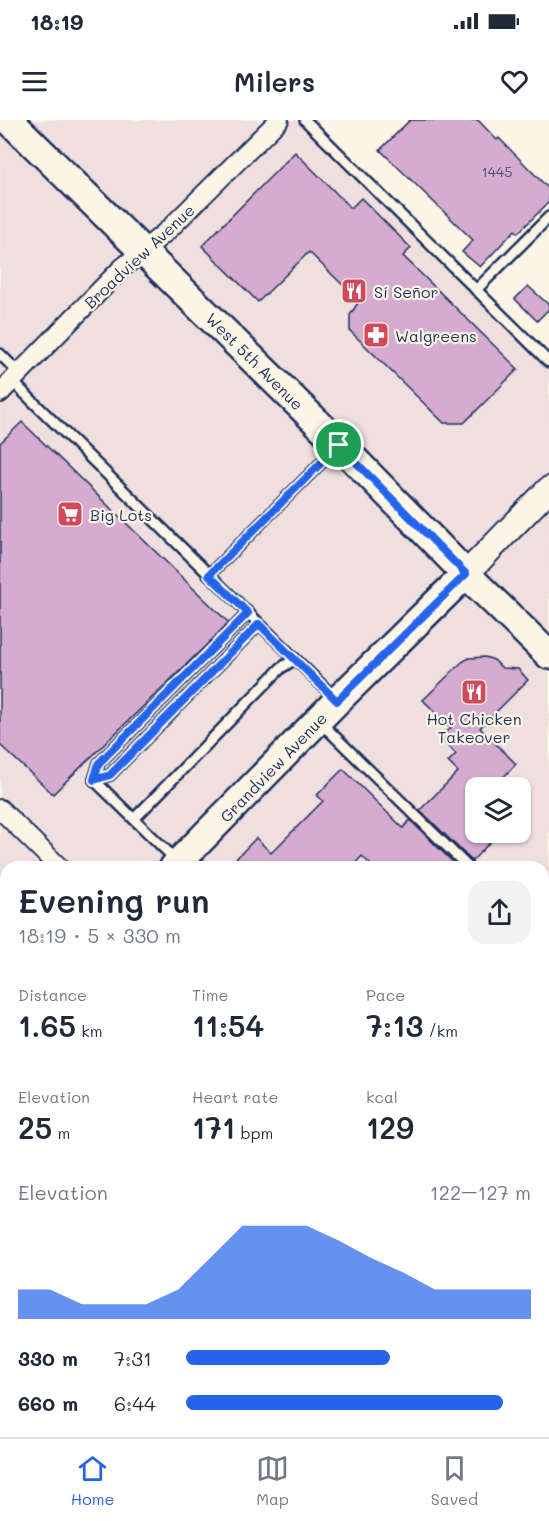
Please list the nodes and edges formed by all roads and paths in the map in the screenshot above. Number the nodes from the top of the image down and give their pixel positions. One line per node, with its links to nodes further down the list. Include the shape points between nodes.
1 (9, 120): 5 (main road, West 5th Avenue)
2 (305, 120): 6 (lane)
3 (273, 122): 5 (street, Broadview Avenue)
4 (549, 217): 6 (lane)
5 (143, 251): 9 (street, Broadview Avenue); 10 (main road, West 5th Avenue)
6 (476, 290): 8 (lane)
7 (0, 354): 9 (lane)
8 (549, 362)
9 (10, 382): 13 (lane)
10 (339, 445): 12 (main road, West 5th Avenue); 13 (lane)
11 (549, 489): 12 (street, Grandview Avenue)
12 (466, 574): 16 (main road, West 5th Avenue); 18 (main road, Grandview Avenue)
13 (209, 575): 14 (lane)
14 (248, 613): 15 (lane); 20 (lane, via 99,763)
15 (259, 624): 17 (lane); 20 (lane, via 110,775)
16 (549, 655)
17 (295, 659): 18 (lane); 22 (lane, via 281,668)
18 (337, 701): 19 (main road, Grandview Avenue)
19 (319, 720): 25 (main road, Grandview Avenue); 26 (lane)
20 (94, 780): 22 (lane)
21 (0, 809): 23 (street)
22 (134, 819): 24 (lane)
23 (53, 861)
24 (174, 861)
25 (184, 861)
26 (459, 861)

